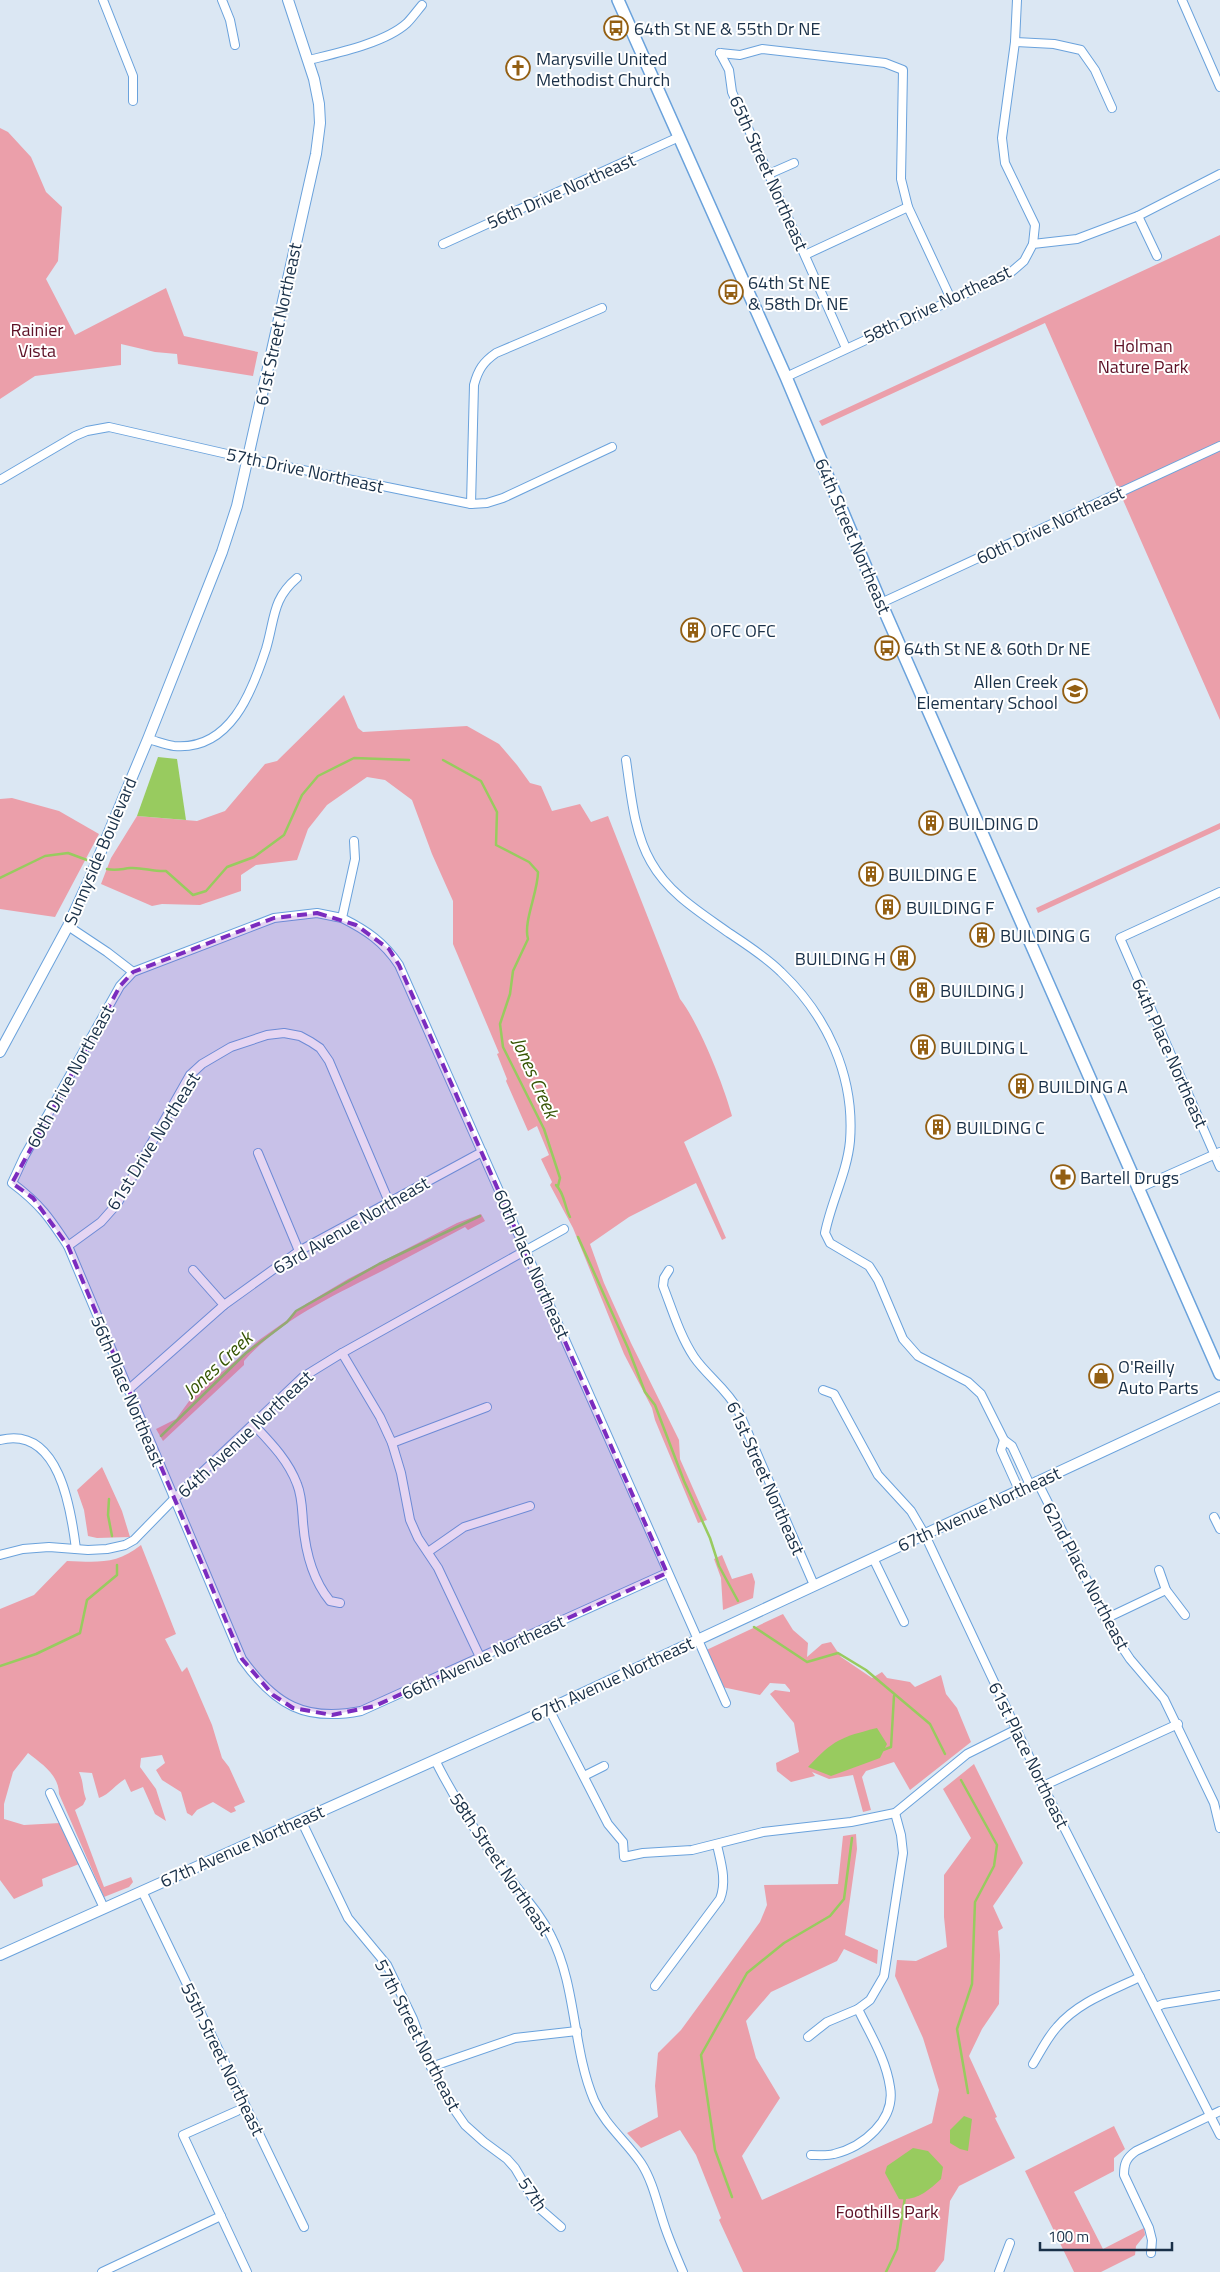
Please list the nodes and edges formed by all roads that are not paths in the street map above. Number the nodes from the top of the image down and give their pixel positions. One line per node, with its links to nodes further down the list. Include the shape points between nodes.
1 (103, 0): 12 (street, via 133,76)
2 (222, 0): 9 (street)
3 (288, 0): 10 (street, 61st Street Northeast)
4 (618, 0): 14 (main road, 64th Street Northeast)
5 (1017, 0): 8 (street)
6 (1182, 0): 11 (street)
7 (422, 5): 10 (street, via 406,24 384,36 355,49)
8 (1014, 42): 13 (street, via 1054,44 1081,50 1095,70); 21 (street, via 1002,138 1005,163 1034,225)
9 (235, 45)
10 (309, 60): 30 (street, 61st Street Northeast, via 319,104 316,154)
11 (1220, 86)
12 (133, 101)
13 (1112, 108)
14 (679, 137): 20 (street, 56th Drive Northeast); 27 (main road, 64th Street Northeast)
15 (794, 163): 16 (street)
16 (768, 174): 18 (street, 65th Street Northeast, via 732,92 729,70 720,52 740,55 762,49 884,64 903,70 901,179); 22 (street, 65th Street Northeast)
17 (1220, 174): 19 (street)
18 (908, 207): 22 (street); 24 (street)
19 (1138, 216): 21 (street, via 1077,239); 23 (street)
20 (443, 244)
21 (1033, 244): 24 (street, 58th Drive Northeast, via 1024,261 1010,273)
22 (805, 255): 26 (street, 65th Street Northeast)
23 (1157, 256)
24 (951, 299): 26 (street, 58th Drive Northeast)
25 (602, 308): 32 (street, via 496,353 478,371 474,384)
26 (846, 348): 27 (street, 58th Drive Northeast)
27 (786, 377): 34 (main road, 64th Street Northeast)
28 (612, 446): 32 (street, 57th Drive Northeast, via 504,498)
29 (1220, 446): 34 (street, 60th Drive Northeast)
30 (249, 459): 31 (street, 57th Drive Northeast, via 127,430 99,428 75,436); 32 (street, 57th Drive Northeast); 35 (street, 61st Street Northeast, via 222,552)
31 (0, 480)
32 (471, 504)
33 (298, 578): 36 (street, via 280,596 245,705 235,718 207,740 190,745 174,746)
34 (881, 603): 49 (main road, 64th Street Northeast)
35 (185, 642): 36 (street, Sunnyside Boulevard)
36 (148, 739): 41 (street, Sunnyside Boulevard)
37 (626, 760): 66 (street, via 642,843 660,876 681,898 780,971 811,1006 831,1040 846,1089 850,1142 825,1233 830,1243 869,1266 903,1340 918,1356 968,1382 981,1394)
38 (354, 841): 40 (street, via 355,859)
39 (1220, 892): 46 (street, 64th Place Northeast, via 1120,938)
40 (342, 918): 42 (street, via 317,913 274,918); 44 (street, 60th Place Northeast, via 370,933 389,949 399,965)
41 (68, 926): 42 (street); 43 (street, Sunnyside Boulevard)
42 (133, 972): 48 (street, 60th Drive Northeast, via 116,994)
43 (0, 1052)
44 (482, 1152): 50 (street, 63rd Avenue Northeast); 53 (street, 60th Place Northeast)
45 (258, 1153): 54 (street)
46 (1217, 1153): 47 (street, 64th Place Northeast); 49 (street)
47 (1220, 1167)
48 (12, 1183): 52 (street, 56th Place Northeast, via 33,1198)
49 (1138, 1189): 59 (main road, 64th Street Northeast)
50 (389, 1202): 52 (street, 61st Drive Northeast, via 338,1078 320,1048 300,1036 284,1033 266,1035 231,1047 190,1075 117,1204 101,1222); 54 (street, 63rd Avenue Northeast)
51 (564, 1228): 53 (street, 64th Avenue Northeast)
52 (68, 1246): 60 (street, 56th Place Northeast)
53 (526, 1249): 58 (street, 64th Avenue Northeast); 80 (street, 60th Place Northeast)
54 (299, 1252): 57 (street, 63rd Avenue Northeast)
55 (193, 1270): 57 (street)
56 (669, 1270): 81 (street, 61st Street Northeast, via 663,1286 687,1342 694,1357 732,1398)
57 (224, 1305): 60 (street, 63rd Avenue Northeast)
58 (342, 1353): 64 (street, 64th Avenue Northeast, via 303,1377); 67 (street, via 380,1416)
59 (1220, 1374)
60 (128, 1390): 70 (street, 56th Place Northeast)
61 (822, 1390): 74 (street, 61st Place Northeast, via 834,1394 878,1475 911,1511)
62 (1220, 1396): 68 (street, 67th Avenue Northeast)
63 (487, 1407): 67 (street)
64 (254, 1425): 70 (street, 64th Avenue Northeast); 83 (street, via 277,1450 297,1484 308,1557 324,1594 330,1601)
65 (0, 1440): 75 (street, via 21,1439 34,1444 55,1466 71,1511)
66 (1004, 1440): 68 (street, 62nd Place Northeast, via 1012,1446); 69 (street, via 1001,1450)
67 (392, 1444): 76 (street, via 410,1520)
68 (1033, 1483): 69 (street, 67th Avenue Northeast); 85 (street, 62nd Place Northeast)
69 (1019, 1490): 74 (street, 67th Avenue Northeast)
70 (173, 1500): 75 (street, 64th Avenue Northeast, via 134,1540 125,1545 107,1549); 90 (street, 56th Place Northeast, via 242,1660 273,1695)
71 (530, 1506): 76 (street, via 464,1527)
72 (1214, 1516): 73 (street)
73 (1220, 1529)
74 (924, 1535): 78 (street, 67th Avenue Northeast); 93 (street, 61st Place Northeast)
75 (76, 1548): 77 (street, 64th Avenue Northeast, via 23,1549)
76 (428, 1552): 88 (street)
77 (0, 1556)
78 (874, 1558): 81 (street, 67th Avenue Northeast); 86 (street)
79 (1160, 1570): 82 (street)
80 (668, 1573): 87 (street, 60th Place Northeast); 88 (street, 66th Avenue Northeast)
81 (814, 1585): 87 (street, 67th Avenue Northeast)
82 (1166, 1590): 84 (street); 85 (street)
83 (340, 1602)
84 (1185, 1615)
85 (1105, 1619): 92 (street, 62nd Place Northeast, via 1130,1658 1164,1699)
86 (904, 1622)
87 (698, 1639): 89 (street, 60th Place Northeast); 91 (street, 67th Avenue Northeast)
88 (480, 1657): 90 (street, 66th Avenue Northeast, via 361,1711 332,1716)
89 (726, 1703)
90 (293, 1708)
91 (549, 1709): 94 (street, 67th Avenue Northeast); 96 (street)
92 (1178, 1724): 97 (street); 101 (street, 62nd Place Northeast, via 1214,1803)
93 (1015, 1730): 97 (street, 61st Place Northeast); 99 (street, via 967,1754)
94 (435, 1760): 100 (street, 67th Avenue Northeast); 111 (street, 58th Street Northeast, via 484,1844 545,1923 562,1964)
95 (604, 1766): 96 (street)
96 (584, 1776): 102 (street, via 608,1824 623,1842 624,1857)
97 (1043, 1786): 106 (street, 61st Place Northeast)
98 (50, 1793): 104 (street)
99 (894, 1813): 102 (street, via 851,1822 763,1832); 110 (street, via 903,1853 884,1976 870,2000)
100 (301, 1820): 103 (street, 67th Avenue Northeast); 114 (street, 57th Street Northeast, via 348,1918 386,1965 413,2019)
101 (1220, 1828)
102 (717, 1845): 107 (street, via 724,1889)
103 (142, 1891): 104 (street, 67th Avenue Northeast); 122 (street, 55th Street Northeast)
104 (104, 1908): 105 (street, 67th Avenue Northeast)
105 (0, 1955)
106 (1140, 1977): 109 (street, 61st Place Northeast); 113 (street, via 1072,2012 1055,2029)
107 (655, 1986)
108 (1220, 1995): 109 (street)
109 (1156, 2007): 117 (street, 61st Place Northeast)
110 (858, 2009): 112 (street, via 827,2022); 119 (street, via 888,2076 891,2089 885,2118 875,2132 850,2148 834,2154)
111 (576, 2031): 114 (street, via 515,2038); 128 (street, 58th Street Northeast, via 594,2100 606,2122 641,2163 650,2179)
112 (808, 2037)
113 (1033, 2064)
114 (431, 2067): 120 (street, 57th Street Northeast, via 446,2098 465,2124)
115 (1220, 2111): 117 (street)
116 (237, 2112): 121 (street, via 183,2135)
117 (1210, 2116): 118 (street, 61st Place Northeast); 125 (street, via 1136,2152 1124,2165 1124,2175 1152,2240)
118 (1220, 2135)
119 (811, 2155)
120 (507, 2159): 123 (street, 57th, via 518,2171 538,2207)
121 (221, 2216): 126 (street); 127 (street)
122 (304, 2227)
123 (561, 2227)
124 (1010, 2243): 129 (street)
125 (1151, 2253)
126 (102, 2272)
127 (246, 2272)
128 (683, 2272)
129 (999, 2272)

